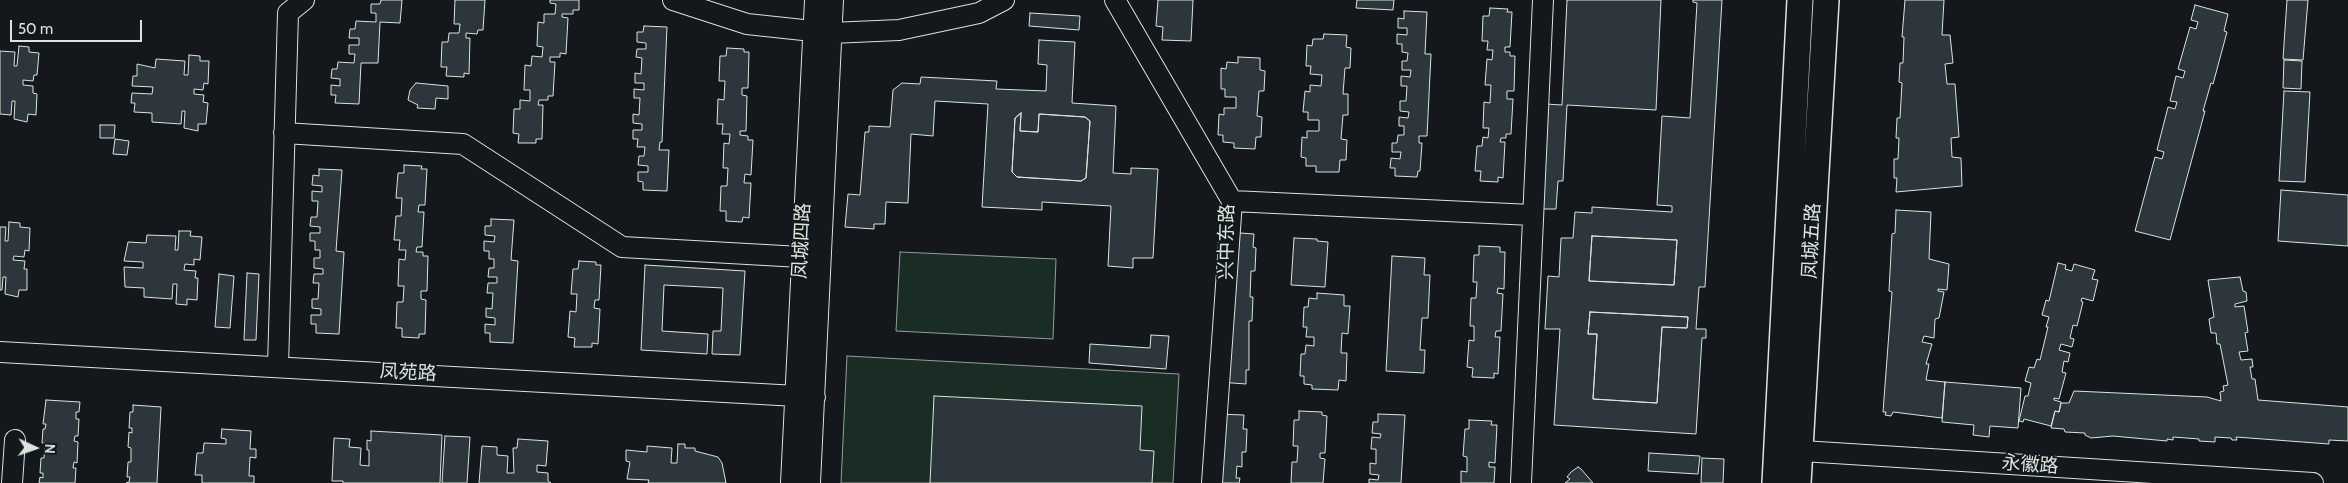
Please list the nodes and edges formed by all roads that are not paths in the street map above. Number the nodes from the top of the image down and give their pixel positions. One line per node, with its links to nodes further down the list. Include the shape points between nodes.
1 (304, 0): 11 (street, via 288,13)
2 (673, 0): 10 (street, via 747,24)
3 (815, 0): 10 (street, 凤城四路)
4 (833, 0): 10 (street, 凤城四路)
5 (1004, 0): 10 (street, via 979,13 899,30)
6 (1115, 0): 12 (street, 兴中东路)
7 (1543, 0): 13 (street)
8 (1800, 0): 19 (main road, 凤城五路)
9 (1826, 0): 19 (main road, 凤城五路)
10 (822, 33): 14 (street, 凤城四路); 17 (street, 凤城四路)
11 (284, 133): 14 (street, via 463,144 622,247); 16 (street)
12 (1232, 202): 13 (street); 23 (street, 兴中东路)
13 (1532, 215): 24 (street)
14 (801, 257): 17 (street, 凤城四路)
15 (0, 352): 16 (street, 凤苑路)
16 (278, 366): 17 (street, 凤苑路)
17 (805, 396): 21 (street, 凤城四路); 22 (street, 凤城四路)
18 (15, 440): 20 (street)
19 (1788, 450): 25 (main road, 凤城五路); 26 (main road, 凤城五路); 27 (street, 永徽路)
20 (12, 483)
21 (790, 483)
22 (810, 483)
23 (1212, 483)
24 (1521, 483)
25 (1775, 483)
26 (1798, 483)
27 (2313, 483)

